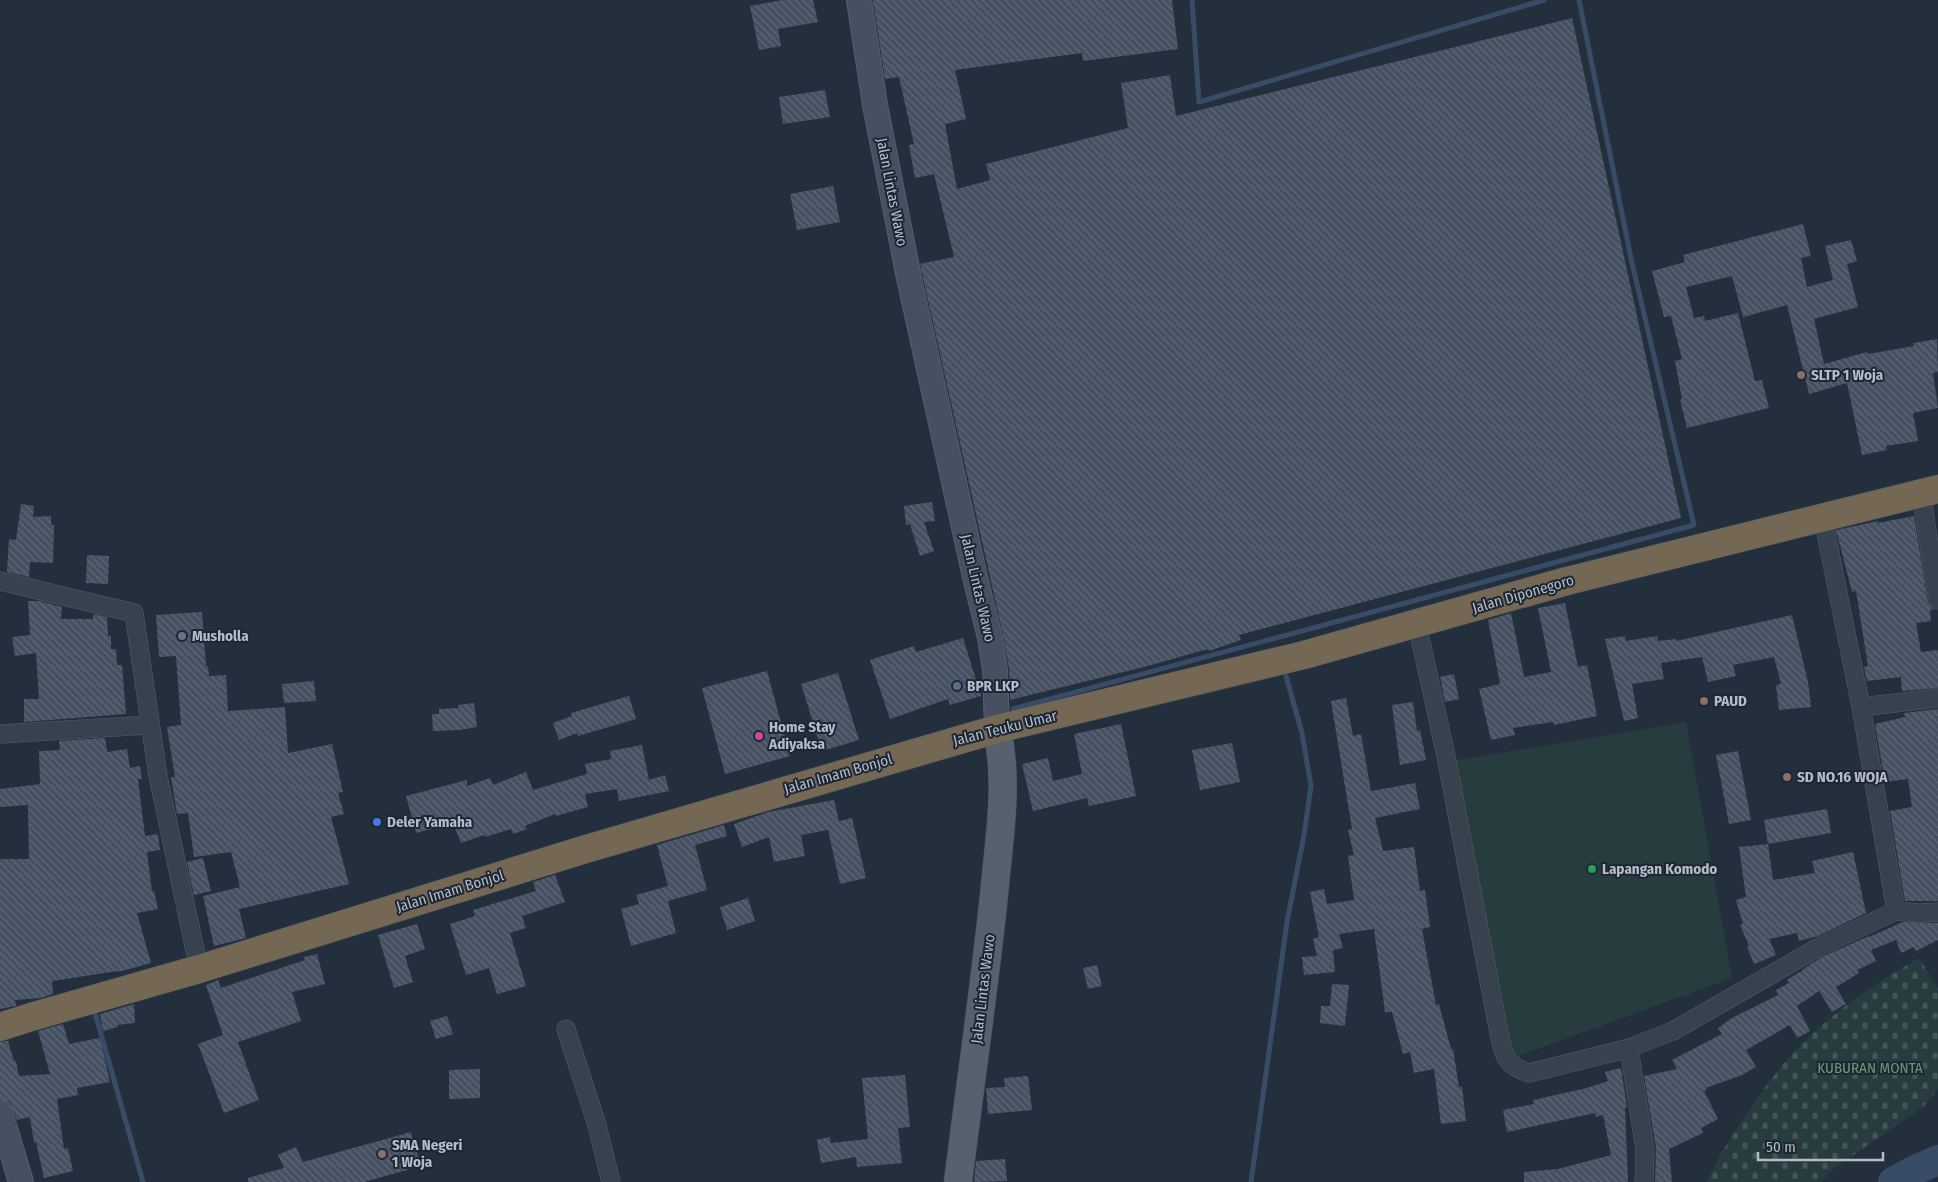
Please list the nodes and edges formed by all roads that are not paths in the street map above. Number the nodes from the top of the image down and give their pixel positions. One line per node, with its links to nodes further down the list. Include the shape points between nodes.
1 (859, 0): 11 (street, Jalan Lintas Wawo, via 875,105 909,278 992,646)
2 (1929, 491): 3 (highway, Jalan Diponegoro); 5 (street)
3 (1823, 518): 6 (highway, Jalan Diponegoro, via 1567,581); 9 (street)
4 (0, 581): 10 (street, via 134,613)
5 (1938, 600)
6 (1417, 624): 8 (highway, Jalan Diponegoro); 19 (street, via 1446,756 1498,1033 1508,1063 1529,1073)
7 (1938, 698): 9 (street)
8 (1109, 702): 11 (highway, Jalan Teuku Umar)
9 (1861, 707): 14 (street)
10 (150, 725): 12 (street); 16 (street)
11 (997, 729): 13 (highway, Jalan Teuku Umar); 23 (main road, Jalan Lintas Wawo, via 1003,759 1004,795)
12 (0, 734)
13 (901, 756): 16 (highway, Jalan Imam Bonjol, via 568,854)
14 (1896, 911): 15 (street); 19 (street, via 1819,947 1673,1031)
15 (1938, 912)
16 (199, 969): 17 (highway, Jalan Imam Bonjol)
17 (0, 1028)
18 (566, 1029): 22 (street, via 597,1125)
19 (1629, 1048): 24 (street, via 1644,1142)
20 (0, 1112): 21 (street)
21 (20, 1182)
22 (611, 1182)
23 (958, 1182)
24 (1644, 1182)

